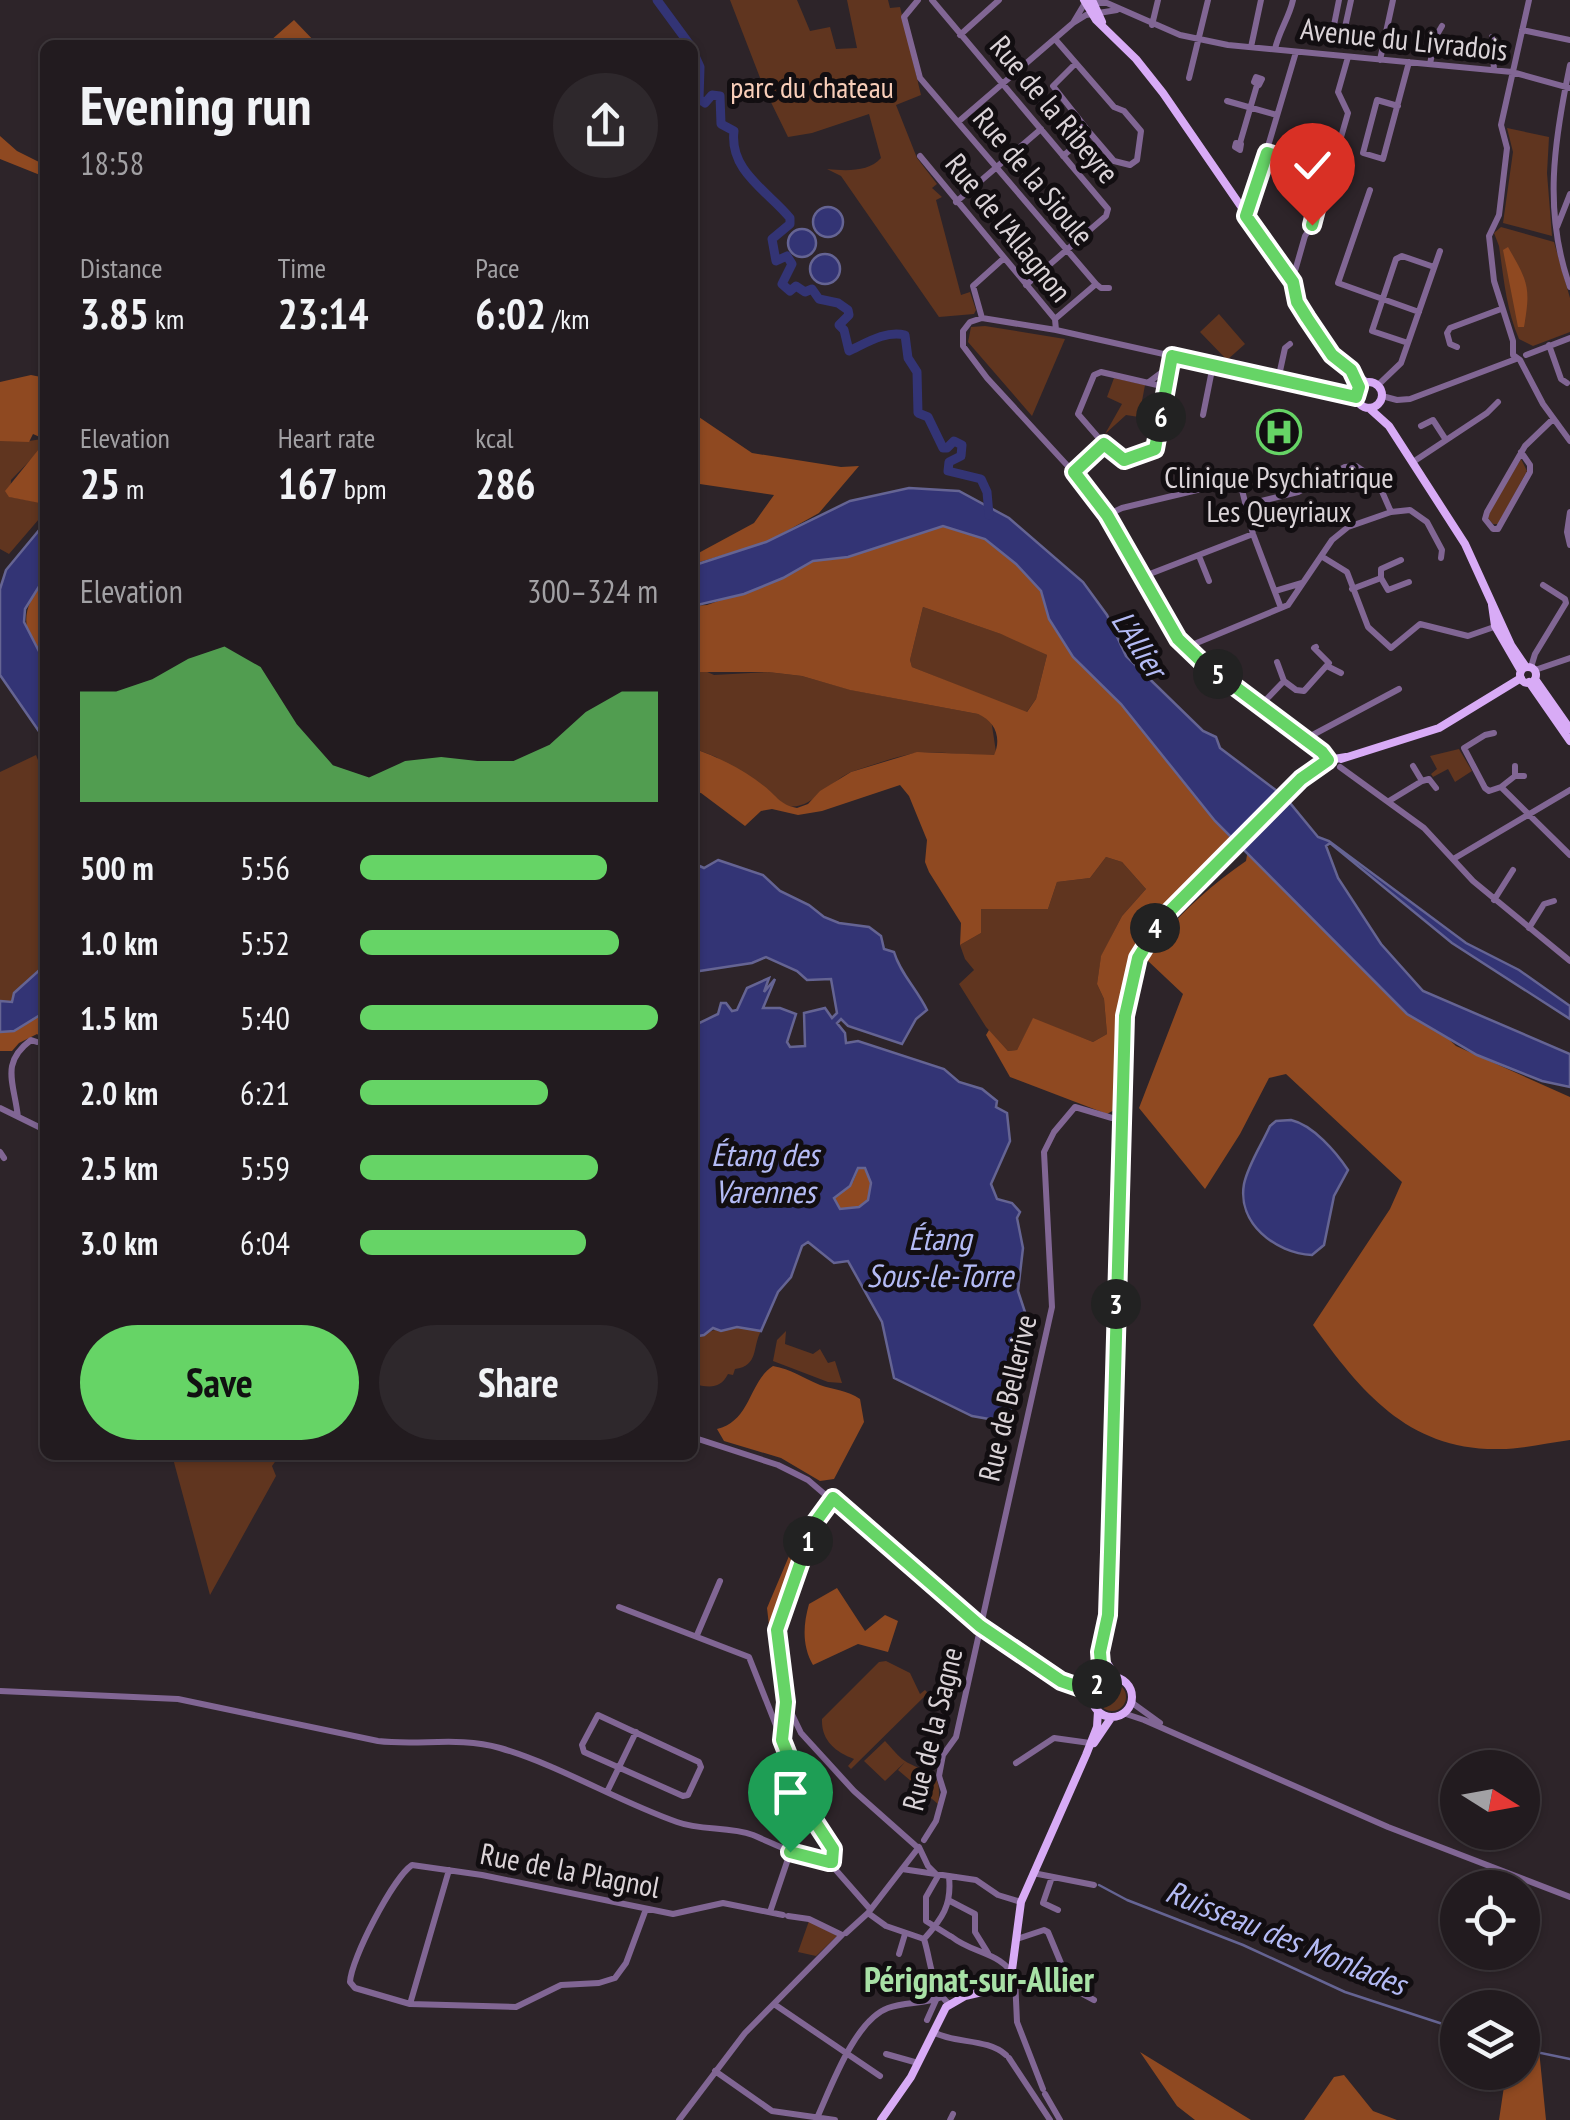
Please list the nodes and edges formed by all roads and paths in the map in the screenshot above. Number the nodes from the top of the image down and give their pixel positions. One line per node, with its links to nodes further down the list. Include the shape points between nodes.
1 (918, 0): 44 (street, Rue de la Sioule, via 904,17 911,51 920,78)
2 (932, 0): 19 (street, Rue de la Ribeyre)
3 (999, 0): 19 (street)
4 (1158, 0): 16 (street)
5 (1208, 0): 22 (street)
6 (1261, 0): 25 (street)
7 (1293, 0): 26 (street)
8 (1340, 0): 24 (street, via 1332,35)
9 (1350, 0): 24 (street)
10 (1393, 0): 29 (street)
11 (1529, 0): 18 (street)
12 (1088, 1): 13 (street, Avenue du Livradois); 14 (main road); 15 (street)
13 (1112, 8): 14 (street); 16 (street, Avenue du Livradois)
14 (1095, 15): 15 (street); 58 (main road, via 1163,93)
15 (1073, 24): 21 (street)
16 (1152, 25): 22 (street, Avenue du Livradois)
17 (1442, 26): 32 (street)
18 (1522, 30): 23 (street); 35 (street)
19 (960, 35): 37 (street, Rue de la Ribeyre)
20 (1492, 37): 34 (street)
21 (1055, 39): 31 (street); 37 (street)
22 (1199, 40): 25 (street, Avenue du Livradois); 36 (street)
23 (1570, 40)
24 (1342, 42): 28 (street)
25 (1251, 48): 26 (street, Avenue du Livradois)
26 (1275, 50): 27 (street, Avenue du Livradois)
27 (1296, 52): 28 (street, Avenue du Livradois); 43 (street)
28 (1344, 57): 29 (street, Avenue du Livradois); 54 (street, via 1338,92 1348,112)
29 (1380, 60): 30 (street, Avenue du Livradois)
30 (1409, 62): 32 (street, Avenue du Livradois); 41 (street)
31 (1076, 63): 48 (street, via 1053,86); 48 (street, via 1141,131 1137,160 1114,160)
32 (1430, 64): 34 (street, Avenue du Livradois)
33 (1570, 65): 39 (street)
34 (1494, 70): 35 (street, Avenue du Livradois)
35 (1512, 72): 39 (street, Avenue du Livradois); 72 (street, via 1501,125 1508,148 1500,210 1490,233)
36 (1189, 78)
37 (1002, 84): 44 (street); 46 (street, Rue de la Ribeyre)
38 (1257, 85): 42 (street)
39 (1568, 87): 45 (street)
40 (1227, 100): 42 (street)
41 (1398, 106): 41 (street, via 1384,159 1363,153 1378,100)
42 (1250, 108): 43 (street); 49 (street)
43 (1278, 114): 50 (street)
44 (958, 122): 53 (street, Rue de la Sioule)
45 (1557, 126): 47 (street); 59 (street)
46 (1040, 129): 52 (street, Rue de la Ribeyre); 53 (street)
47 (1570, 131)
48 (1090, 132): 52 (street)
49 (1240, 143)
50 (1267, 153): 54 (street); 58 (street)
51 (920, 156): 57 (street, Rue de l'Allagnon)
52 (1063, 156): 62 (street, Rue de la Ribeyre, via 1108,212)
53 (996, 168): 57 (street); 62 (street, Rue de la Sioule)
54 (1326, 171): 66 (street)
55 (1370, 190): 71 (street, via 1338,284)
56 (1570, 194): 59 (street)
57 (956, 202): 64 (street, Rue de l'Allagnon)
58 (1246, 216): 91 (main road, via 1293,282 1307,318)
59 (1556, 228): 60 (street)
60 (1558, 242): 61 (street); 69 (street)
61 (1570, 245)
62 (1066, 251): 67 (street, Rue de la Sioule); 68 (street, Rue de la Ribeyre)
63 (1440, 251): 65 (street)
64 (1003, 260): 68 (street, Rue de l'Allagnon); 74 (street, via 973,286)
65 (1434, 268): 71 (street, via 1399,256); 73 (street)
66 (1295, 271)
67 (1096, 284): 70 (street); 75 (street, Rue de la Sioule)
68 (1026, 285): 75 (street, Rue de l'Allagnon)
69 (1570, 287)
70 (1109, 288)
71 (1384, 299): 73 (street); 79 (street, via 1372,331)
72 (1502, 309): 81 (street, via 1450,328); 82 (street)
73 (1419, 312): 79 (street)
74 (979, 318): 76 (street); 102 (street, via 963,331 963,346)
75 (1055, 319): 76 (street, Rue de l'Allagnon)
76 (1056, 330): 83 (street)
77 (1570, 338): 80 (street)
78 (1290, 344): 86 (street)
79 (1408, 344): 89 (street, via 1399,367)
80 (1549, 346): 82 (street); 88 (street)
81 (1456, 347)
82 (1519, 354): 93 (street, via 1410,399); 95 (street)
83 (1172, 356): 84 (street); 85 (street)
84 (1213, 365): 86 (street); 94 (street)
85 (1169, 367): 87 (street); 90 (street)
86 (1278, 380): 91 (street)
87 (1148, 382): 90 (street); 99 (street, via 1094,375 1078,414)
88 (1567, 383)
89 (1378, 386): 91 (main road); 93 (main road)
90 (1166, 387): 99 (street, via 1152,452 1124,460)
91 (1361, 389): 93 (main road, via 1359,404)
92 (1498, 402): 97 (street)
93 (1376, 403): 101 (main road)
94 (1203, 415)
95 (1552, 419): 98 (street); 100 (street)
96 (1421, 426): 97 (street, via 1433,420)
97 (1446, 440): 101 (street)
98 (1570, 441)
99 (1104, 444): 102 (street)
100 (1522, 452): 100 (street, via 1530,472 1496,530 1487,512)
101 (1413, 462): 122 (main road, via 1465,544)
102 (1074, 472): 106 (street)
103 (1245, 505): 104 (street, via 1298,492 1356,466 1377,480); 106 (street, via 1232,480); 107 (street)
104 (1391, 512): 110 (street, via 1342,531); 111 (street, via 1419,513)
105 (1570, 512): 108 (street)
106 (1107, 515): 113 (street)
107 (1253, 534): 109 (street); 120 (street)
108 (1570, 544)
109 (1199, 556): 113 (street); 115 (street)
110 (1322, 556): 117 (street); 119 (street, via 1347,572)
111 (1441, 558)
112 (1401, 560): 114 (street, via 1381,569)
113 (1142, 577): 124 (street)
114 (1381, 578): 116 (street, via 1388,590); 119 (street)
115 (1208, 581)
116 (1409, 582)
117 (1304, 583): 120 (street); 121 (street)
118 (1543, 585): 129 (street, via 1566,603)
119 (1352, 589): 122 (street, via 1368,626 1391,648 1420,624 1468,636)
120 (1275, 592): 121 (street)
121 (1281, 608): 124 (street)
122 (1499, 626): 129 (main road)
123 (1316, 647): 127 (street)
124 (1187, 648): 132 (street)
125 (1570, 658): 129 (street)
126 (1276, 662): 130 (street)
127 (1329, 667): 128 (street); 130 (street, via 1304,691)
128 (1341, 673)
129 (1528, 674): 133 (main road); 136 (main road); 137 (main road, via 1439,728)
130 (1284, 681): 132 (street)
131 (1399, 689): 135 (street)
132 (1260, 706): 135 (street)
133 (1570, 729)
134 (1494, 733): 145 (street, via 1464,748 1484,788)
135 (1305, 739): 138 (street)
136 (1570, 740)
137 (1350, 756): 138 (main road); 142 (street); 143 (main road)
138 (1328, 760): 143 (main road)
139 (1340, 766): 142 (street)
140 (1412, 766): 144 (street)
141 (1516, 766): 145 (street, via 1519,776)
142 (1351, 774): 148 (street)
143 (1301, 779): 166 (main road, via 1150,935 1126,1000)
144 (1422, 781): 146 (street, via 1430,779); 148 (street)
145 (1501, 787): 149 (street)
146 (1436, 788)
147 (1570, 790): 149 (street)
148 (1389, 802): 151 (street)
149 (1527, 814): 150 (street); 151 (street)
150 (1570, 854)
151 (1455, 858): 153 (street)
152 (1513, 870): 153 (street)
153 (1494, 900): 155 (street)
154 (1554, 901): 155 (street, via 1544,904)
155 (1530, 928): 156 (street)
156 (1570, 960)
157 (37, 1042): 159 (street, via 23,1045 5,1069)
158 (0, 1108): 159 (street)
159 (18, 1116): 161 (street)
160 (1112, 1118): 167 (street, Rue de Bellerive, via 1075,1107 1044,1152 1052,1307)
161 (40, 1127)
162 (698, 1439): 163 (street, via 790,1470)
163 (833, 1498): 167 (street); 173 (street, via 814,1524 778,1623)
164 (720, 1581): 168 (street)
165 (619, 1607): 168 (street)
166 (1108, 1615): 169 (main road, via 1106,1660); 171 (main road)
167 (980, 1626): 170 (street); 185 (street, Rue de la Sagne, via 956,1737 943,1755 940,1806)
168 (697, 1635): 178 (street, via 748,1657)
169 (1116, 1677): 171 (main road); 174 (main road, via 1127,1684)
170 (1061, 1681): 171 (street, via 1081,1689); 175 (street)
171 (1097, 1684): 175 (main road)
172 (0, 1690): 184 (street, via 178,1699 378,1741 470,1741)
173 (786, 1702): 178 (street); 185 (street, via 801,1733 854,1790)
174 (1131, 1702): 176 (main road); 179 (street)
175 (1096, 1707): 176 (main road); 180 (main road)
176 (1118, 1715): 179 (street); 181 (main road)
177 (636, 1732): 183 (street); 183 (street, via 598,1715 582,1745); 183 (street, via 701,1764 688,1795)
178 (782, 1740): 187 (street, via 834,1851)
179 (1187, 1740): 196 (street)
180 (1090, 1743): 181 (main road); 182 (street, via 1054,1738)
181 (1086, 1755): 191 (main road)
182 (1016, 1763)
183 (618, 1769): 184 (street)
184 (607, 1792): 186 (street, via 683,1824 751,1834)
185 (920, 1844): 190 (street, Rue de la Sagne); 192 (street)
186 (790, 1852): 187 (street); 202 (street)
187 (834, 1866): 201 (street)
188 (956, 1867): 193 (street)
189 (449, 1870): 199 (street, Rue de la Plagnol); 214 (street); 214 (street, Rue de la Plagnol, via 407,1867 352,1961 354,1988)
190 (900, 1870): 192 (street); 201 (street, Rue de la Sagne)
191 (1034, 1873): 194 (street); 198 (main road)
192 (938, 1876): 193 (street); 203 (street, via 926,1897 926,1922)
193 (951, 1877): 197 (street); 198 (street, via 980,1882)
194 (1052, 1877): 195 (street); 200 (street, via 1043,1903)
195 (1094, 1885)
196 (1570, 1897)
197 (950, 1901): 203 (street); 209 (street, via 975,1914)
198 (1021, 1902): 207 (main road)
199 (646, 1909): 202 (street, Rue de la Plagnol, via 685,1914 723,1903); 214 (street, via 626,1964 606,1982 570,1983 516,2007)
200 (1058, 1910)
201 (869, 1911): 204 (street, Rue de la Sagne); 205 (street)
202 (770, 1912): 204 (street, Rue de la Plagnol)
203 (935, 1927): 206 (street); 209 (street)
204 (844, 1934): 215 (street, Rue de la Sagne)
205 (905, 1934): 206 (street); 208 (street)
206 (924, 1939): 213 (street)
207 (1018, 1940): 210 (main road); 211 (street, via 1046,1931)
208 (899, 1954)
209 (984, 1954): 210 (street)
210 (1014, 1974): 212 (street); 213 (main road, via 995,1989); 228 (street, via 1017,2022)
211 (1071, 1977)
212 (1094, 2000)
213 (942, 2001): 216 (street); 217 (main road); 218 (street, via 883,2010)
214 (410, 2004)
215 (774, 2004): 218 (street); 221 (street, Rue de la Sagne)
216 (927, 2020)
217 (933, 2032): 220 (main road); 227 (street, via 1008,2056)
218 (848, 2054): 222 (street); 223 (street)
219 (886, 2054): 220 (street)
220 (918, 2063): 226 (main road)
221 (714, 2070): 223 (street, via 764,2108); 224 (street, Rue de la Sagne)
222 (880, 2076)
223 (817, 2118): 225 (street)
224 (679, 2120)
225 (835, 2120)
226 (880, 2120)
227 (1050, 2120)
228 (1060, 2120)

